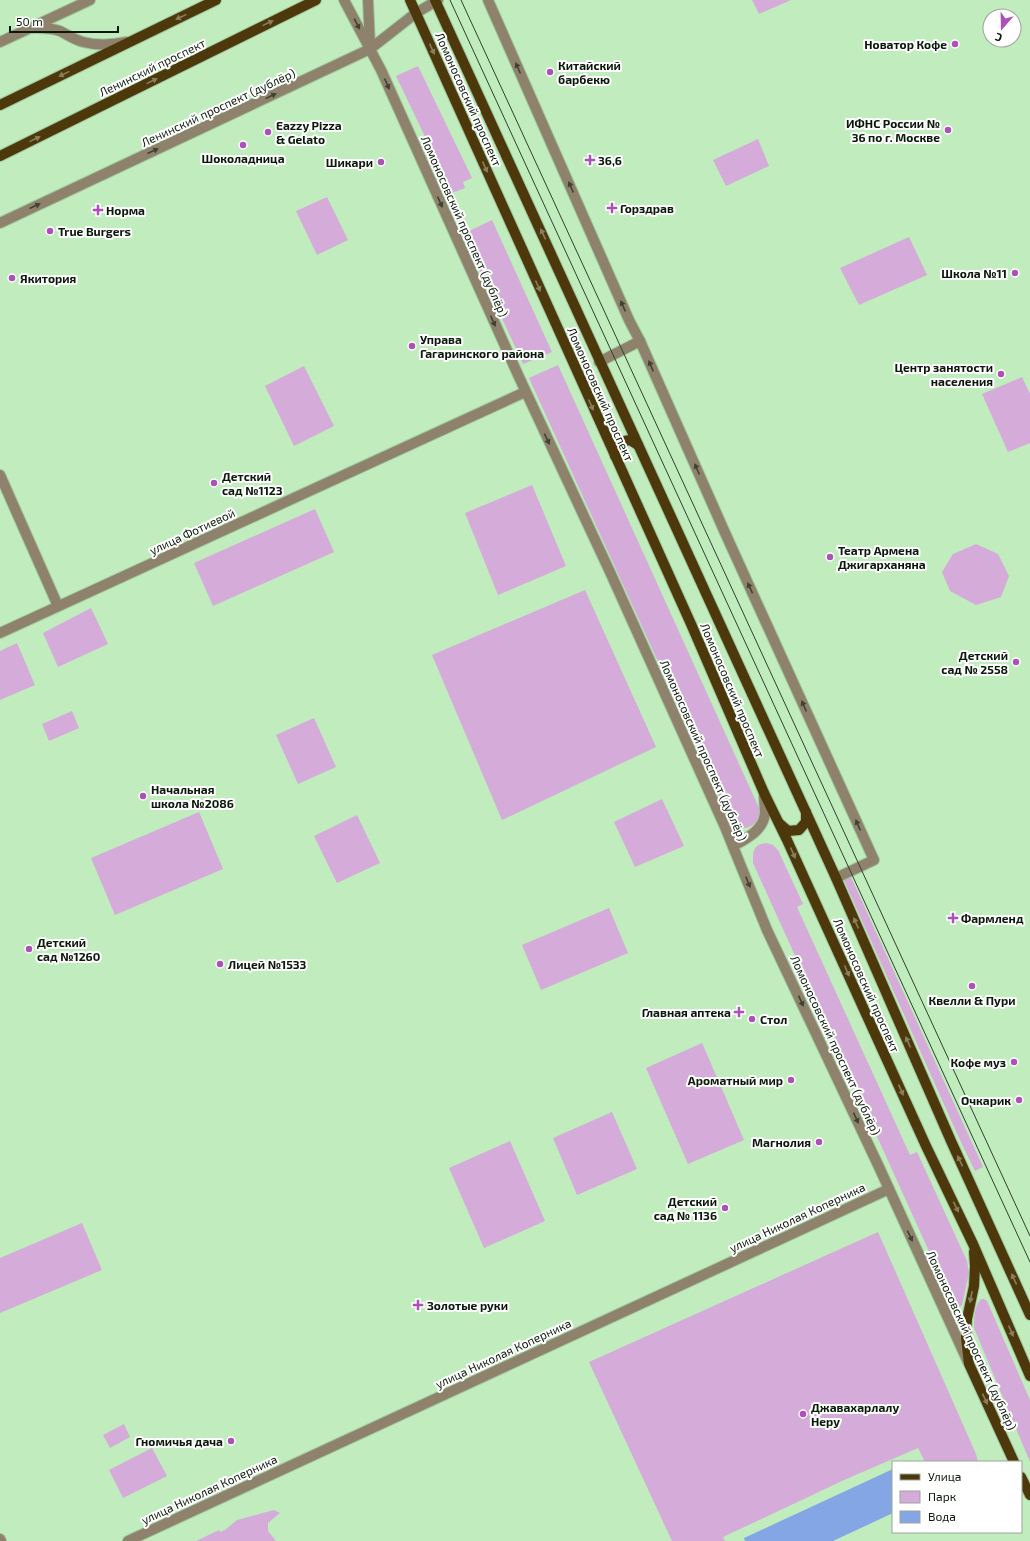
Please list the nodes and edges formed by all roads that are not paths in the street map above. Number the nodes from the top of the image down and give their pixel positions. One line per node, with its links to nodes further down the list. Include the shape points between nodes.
1 (90, 0): 10 (street)
2 (216, 0): 11 (main road, one-way to 11)
3 (316, 0): 15 (main road, Ленинский проспект, one-way to 3)
4 (344, 0): 13 (street, Ломоносовский проспект (дублёр), one-way to 13)
5 (368, 0): 13 (street)
6 (410, 0): 9 (main road, Ломоносовский проспект)
7 (436, 0): 9 (street, Ленинский проспект (дублёр)); 18 (main road, Ломоносовский проспект, one-way to 7)
8 (488, 0): 17 (street, one-way to 8)
9 (416, 13): 13 (street, Ленинский проспект (дублёр)); 21 (main road, Ломоносовский проспект, one-way to 21)
10 (29, 28): 11 (street, via 45,27 95,45); 12 (street)
11 (130, 41): 14 (main road, one-way to 14)
12 (0, 42)
13 (370, 48): 16 (street, Ленинский проспект (дублёр), one-way to 13); 19 (street, Ломоносовский проспект (дублёр), one-way to 19)
14 (0, 105)
15 (0, 156)
16 (0, 222)
17 (640, 341): 18 (street); 29 (street, one-way to 17, via 874,860)
18 (599, 362): 20 (main road, Ломоносовский проспект)
19 (525, 392): 23 (street, улица Фотиевой); 28 (street, Ломоносовский проспект (дублёр), one-way to 28, via 610,572)
20 (638, 445): 21 (main road, via 630,440 621,442 616,448); 26 (main road, Ломоносовский проспект)
21 (615, 456): 25 (main road, Ломоносовский проспект)
22 (0, 475): 23 (street)
23 (58, 606): 24 (street, улица Фотиевой)
24 (0, 633)
25 (764, 793): 27 (main road, Ломоносовский проспект); 28 (street, via 765,814 761,824 751,836)
26 (806, 811): 27 (main road, via 806,822 799,830 788,831); 29 (main road, Ломоносовский проспект)
27 (780, 824): 31 (main road, Ломоносовский проспект, one-way to 31)
28 (733, 846): 30 (street, Ломоносовский проспект (дублёр), one-way to 30, via 767,930)
29 (836, 878): 32 (main road, Ломоносовский проспект, one-way to 29)
30 (889, 1189): 33 (street, Ломоносовский проспект (дублёр), one-way to 33); 38 (street, улица Николая Коперника)
31 (973, 1244): 33 (main road, one-way to 33, via 974,1286 967,1319); 34 (main road, Ломоносовский проспект, one-way to 34)
32 (1030, 1315)
33 (969, 1364): 35 (main road, Ломоносовский проспект (дублёр), one-way to 35)
34 (1030, 1376)
35 (1014, 1461)
36 (1024, 1480): 37 (main road)
37 (1030, 1495)
38 (128, 1541)

